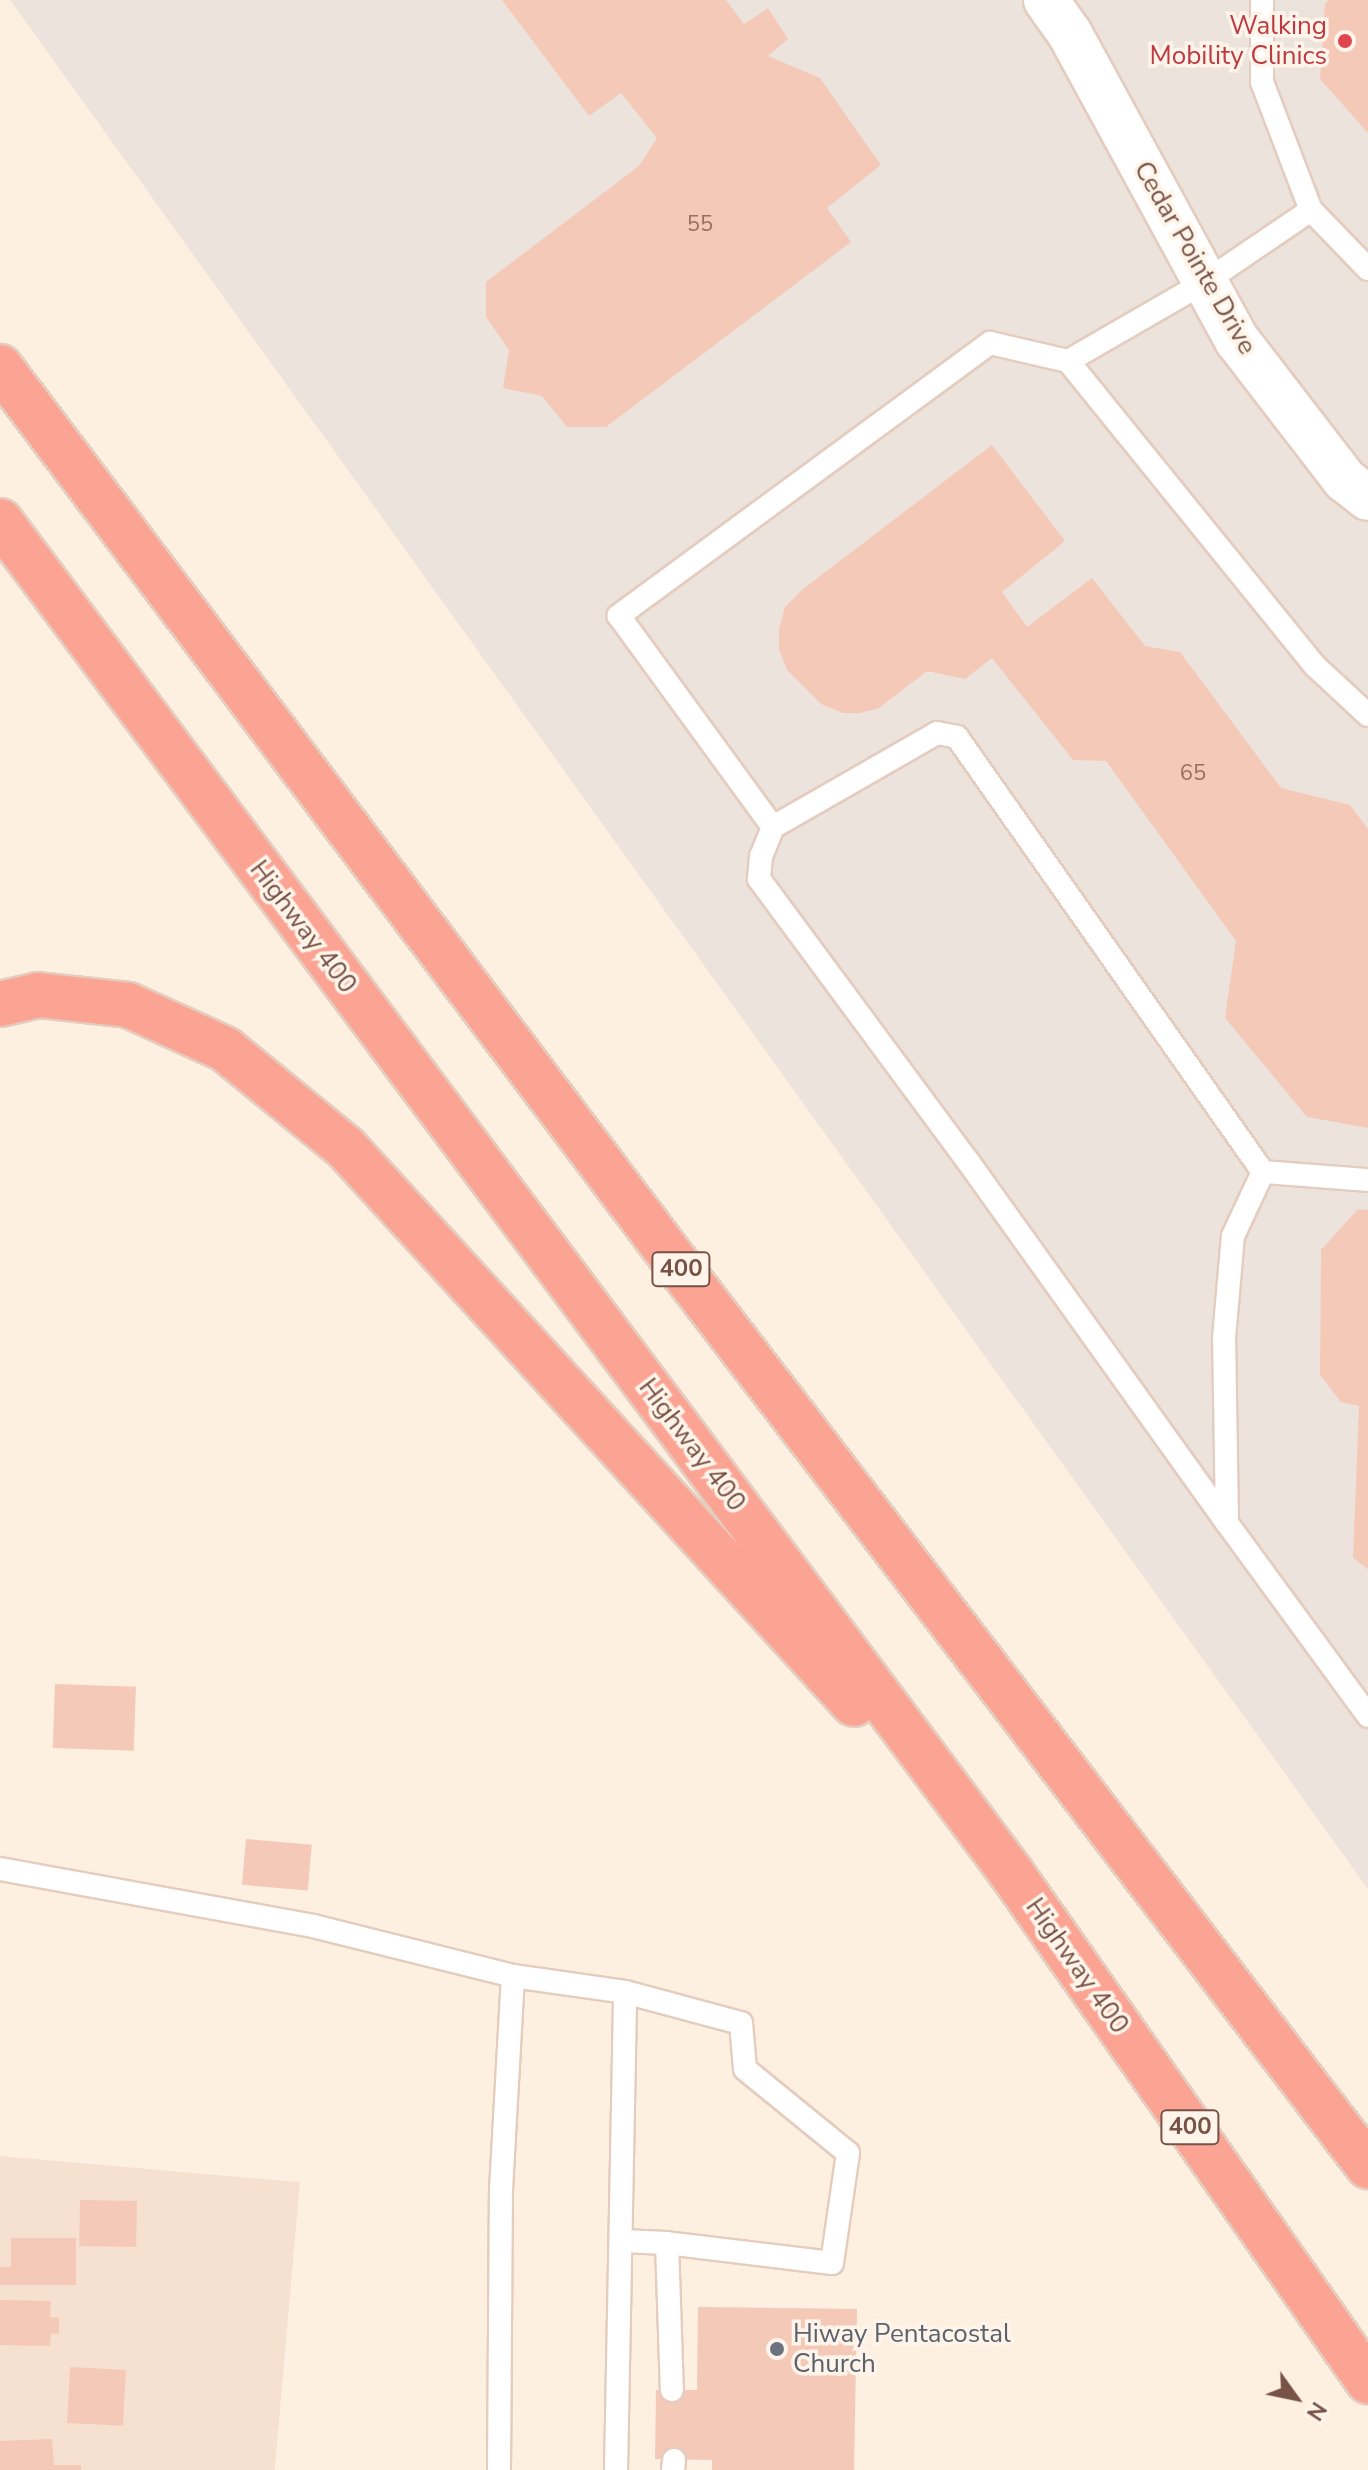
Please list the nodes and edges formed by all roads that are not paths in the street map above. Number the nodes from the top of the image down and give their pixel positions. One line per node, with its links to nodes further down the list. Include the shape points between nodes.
1 (1046, 0): 5 (street, Cedar Pointe Drive, via 1070,34)
2 (1262, 0): 3 (lane, via 1262,82)
3 (1311, 210): 4 (lane); 5 (lane)
4 (1368, 269)
5 (1205, 282): 6 (lane); 8 (street, Cedar Pointe Drive, via 1237,340 1345,480)
6 (1068, 361): 10 (lane, via 1315,666); 11 (lane, via 990,343 619,616)
7 (0, 367): 21 (highway, 400, via 667,1251)
8 (1368, 498)
9 (0, 521): 18 (highway, Highway 400 / 400)
10 (1368, 715)
11 (773, 827): 13 (lane, via 914,744 937,733 957,737); 15 (lane, via 761,856 759,879)
12 (0, 1004): 18 (highway, via 38,995 128,1005 225,1049 346,1148)
13 (1263, 1172): 14 (lane); 15 (lane, via 1233,1236 1224,1338)
14 (1368, 1180)
15 (1227, 1523): 16 (lane)
16 (1368, 1716)
17 (0, 1869): 19 (lane, via 313,1926)
18 (1012, 1874): 24 (highway, Highway 400 / 400)
19 (513, 1976): 20 (lane); 26 (lane, via 501,2190)
20 (625, 1992): 22 (lane); 23 (lane, via 741,2023 745,2069 848,2153 832,2263)
21 (1368, 2166)
22 (622, 2241): 23 (lane); 27 (lane)
23 (667, 2243): 25 (lane)
24 (1368, 2381)
25 (672, 2390)
26 (499, 2470)
27 (616, 2470)

